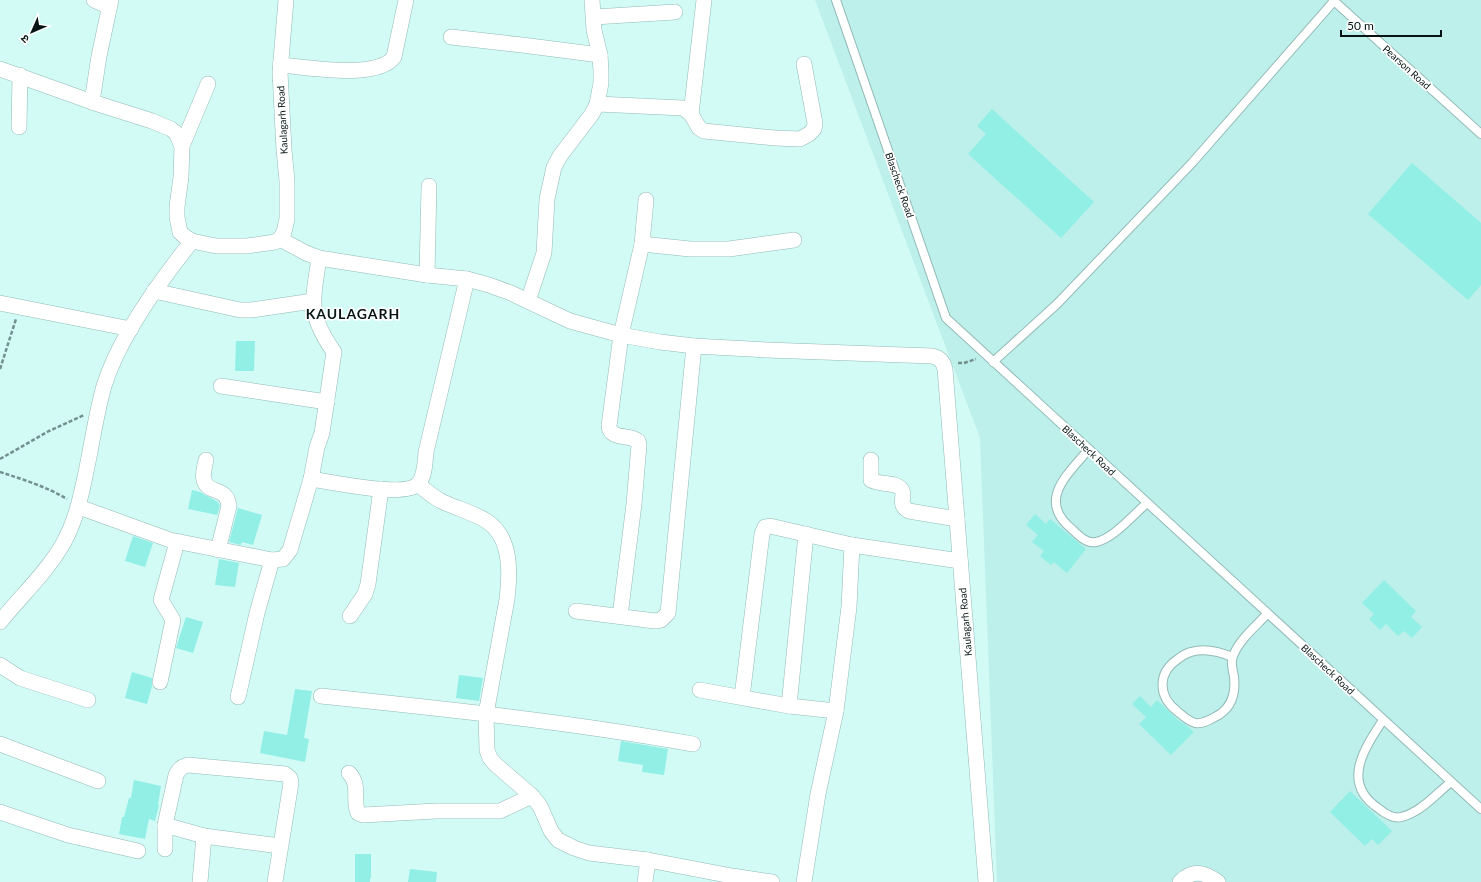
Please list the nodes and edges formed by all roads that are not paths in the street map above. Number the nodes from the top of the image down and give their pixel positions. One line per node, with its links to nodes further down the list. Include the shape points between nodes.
1 (94, 0): 8 (street)
2 (286, 0): 14 (street, Kaulagarh Road)
3 (406, 0): 14 (street, via 391,61 374,68 355,71)
4 (592, 0): 10 (street)
5 (704, 0): 20 (street)
6 (836, 0): 40 (lane, Blascheck Road, via 946,318)
7 (1333, 0): 22 (lane, Pearson Road); 40 (lane, via 1192,163 1057,304)
8 (110, 3): 18 (street)
9 (675, 12): 10 (street)
10 (594, 17): 12 (street, via 594,30)
11 (451, 38): 12 (street, via 522,44)
12 (600, 55): 19 (street, via 601,83)
13 (804, 64): 20 (street, via 815,123 814,129 800,139 704,131 699,128)
14 (280, 65): 26 (street, Kaulagarh Road, via 287,219)
15 (0, 69): 16 (street)
16 (20, 75): 18 (street); 21 (street)
17 (208, 84): 23 (street)
18 (92, 102): 23 (street, via 172,129)
19 (597, 104): 20 (street, via 683,108); 35 (street, via 554,166 547,199 544,253)
20 (691, 114)
21 (19, 127)
22 (1481, 134)
23 (182, 146): 28 (street, via 177,217 180,232)
24 (428, 186): 31 (street)
25 (646, 200): 29 (street)
26 (280, 238): 28 (street, via 269,244 247,246 216,246); 30 (street)
27 (794, 240): 29 (street, via 729,250)
28 (192, 241): 33 (street)
29 (642, 244): 38 (street)
30 (319, 258): 31 (street); 34 (street)
31 (427, 275): 32 (street)
32 (466, 279): 35 (street, via 489,285); 47 (street, via 422,478)
33 (154, 291): 34 (street, via 240,310); 37 (street)
34 (313, 301): 42 (street, via 315,318 334,352)
35 (528, 301): 38 (street, via 570,321)
36 (0, 303): 37 (street)
37 (131, 329): 50 (street, via 110,367 98,410)
38 (621, 335): 39 (street); 62 (street, via 609,431 612,434 635,438 639,445)
39 (694, 346): 51 (street, Kaulagarh Road, via 938,357 945,369); 62 (street, via 669,608 665,618 655,621)
40 (994, 362): 43 (lane, Blascheck Road)
41 (221, 386): 42 (street)
42 (327, 402): 46 (street)
43 (1089, 449): 49 (lane, Blascheck Road); 49 (lane, via 1057,490 1056,508 1071,529 1089,542 1103,540)
44 (206, 460): 55 (street, via 204,480 208,486 226,496 229,506)
45 (871, 460): 51 (street, via 872,480 901,488 902,502 906,509)
46 (312, 478): 48 (street); 56 (street, via 290,550 283,559)
47 (418, 484): 48 (street, via 404,490); 74 (street, via 442,501 489,522 497,531 506,550 509,580 507,599)
48 (381, 490): 61 (street, via 368,584)
49 (1147, 503): 60 (lane, Blascheck Road)
50 (79, 507): 53 (street); 58 (street, via 65,541 47,567)
51 (957, 519): 57 (street, Kaulagarh Road)
52 (806, 534): 54 (street); 70 (street, via 764,527); 72 (street)
53 (177, 542): 55 (street); 66 (street, via 161,600 173,620)
54 (852, 545): 57 (street); 73 (street, via 849,607)
55 (218, 550): 56 (street)
56 (272, 560): 69 (street)
57 (960, 561): 96 (street, Kaulagarh Road)
58 (6, 605): 63 (street)
59 (576, 611): 62 (street)
60 (1267, 614): 64 (lane); 75 (lane, Blascheck Road)
61 (350, 616)
62 (620, 616)
63 (0, 622)
64 (1232, 657): 64 (lane, via 1233,694 1228,708 1223,713 1199,723 1188,720 1169,705 1164,696 1162,682 1168,667 1175,660 1192,651 1222,653)
65 (0, 665): 71 (street, via 20,678)
66 (160, 682)
67 (700, 690): 70 (street)
68 (321, 696): 74 (street)
69 (238, 697)
70 (742, 697): 72 (street)
71 (88, 700)
72 (789, 706): 73 (street)
73 (836, 711): 95 (street, via 818,794)
74 (486, 714): 77 (street, via 627,732); 81 (street, via 487,750 490,758)
75 (1383, 720): 80 (lane, Blascheck Road); 80 (lane, via 1366,748 1359,766 1359,787 1372,803 1391,816 1399,818 1411,813)
76 (0, 744): 79 (street)
77 (693, 744)
78 (349, 772): 81 (street, via 356,784 356,808 362,815 500,811)
79 (98, 781)
80 (1451, 782): 82 (lane, Blascheck Road)
81 (532, 796): 89 (street, via 540,806 551,831 563,843 589,853)
82 (1481, 809)
83 (0, 812): 88 (street, via 68,835)
84 (165, 825): 85 (street); 86 (street, via 176,776 182,767 188,765 280,773 290,778 291,783); 87 (street)
85 (204, 836): 86 (street); 91 (street)
86 (280, 846): 92 (street)
87 (165, 849)
88 (138, 851)
89 (648, 860): 90 (street); 93 (street)
90 (732, 879): 94 (street)
91 (200, 882)
92 (275, 882)
93 (645, 882)
94 (772, 882)
95 (804, 882)
96 (986, 882)
97 (1180, 882): 98 (street, via 1191,874 1198,873 1210,876)
98 (1218, 882)

